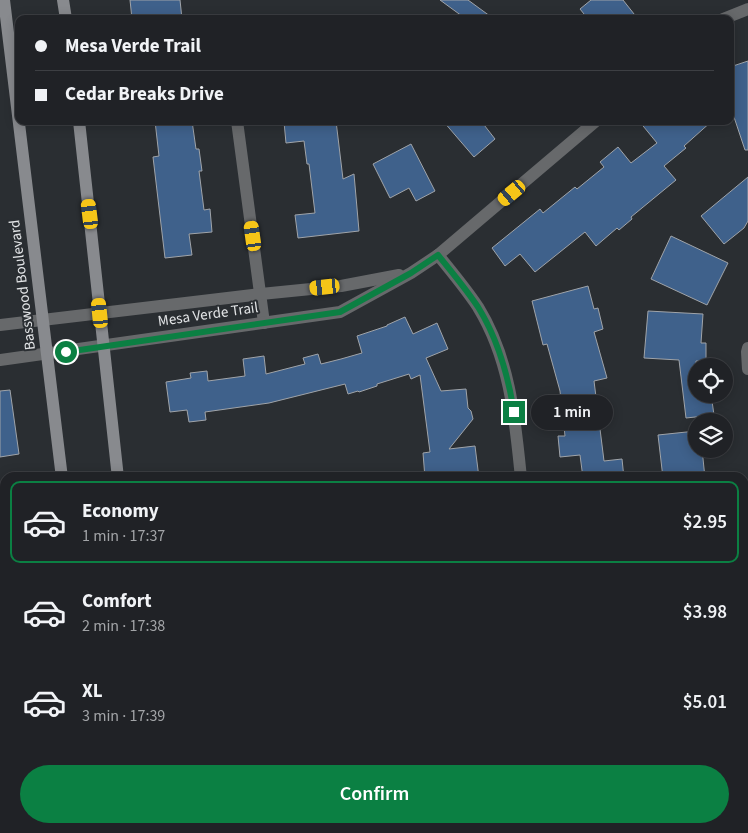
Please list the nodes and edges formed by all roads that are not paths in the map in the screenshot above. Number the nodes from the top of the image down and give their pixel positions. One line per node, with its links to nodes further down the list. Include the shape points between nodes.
1 (4, 0): 6 (main road, Basswood Boulevard)
2 (64, 0): 4 (main road)
3 (748, 9): 5 (street)
4 (66, 15)
5 (733, 15)
6 (15, 90)
7 (19, 125): 15 (main road, Basswood Boulevard)
8 (79, 125): 14 (main road)
9 (239, 125): 13 (street)
10 (583, 126): 11 (street, Mesa Verde Trail)
11 (438, 255): 12 (street, Mesa Verde Trail); 25 (street, via 478,307 500,354 511,394)
12 (411, 273): 13 (street, Mesa Verde Trail, via 341,286); 16 (street, Mesa Verde Trail, via 340,312)
13 (261, 294): 14 (street, Mesa Verde Trail); 16 (street)
14 (100, 313): 15 (street, Mesa Verde Trail); 18 (main road)
15 (43, 319): 17 (street, Mesa Verde Trail); 20 (main road, Basswood Boulevard)
16 (264, 323): 18 (street, Mesa Verde Trail)
17 (0, 325)
18 (104, 346): 20 (street, Mesa Verde Trail); 24 (main road)
19 (748, 348): 22 (street)
20 (47, 354): 21 (street, Mesa Verde Trail); 23 (main road, Basswood Boulevard)
21 (0, 360)
22 (748, 369)
23 (61, 472)
24 (117, 472)
25 (520, 472)

